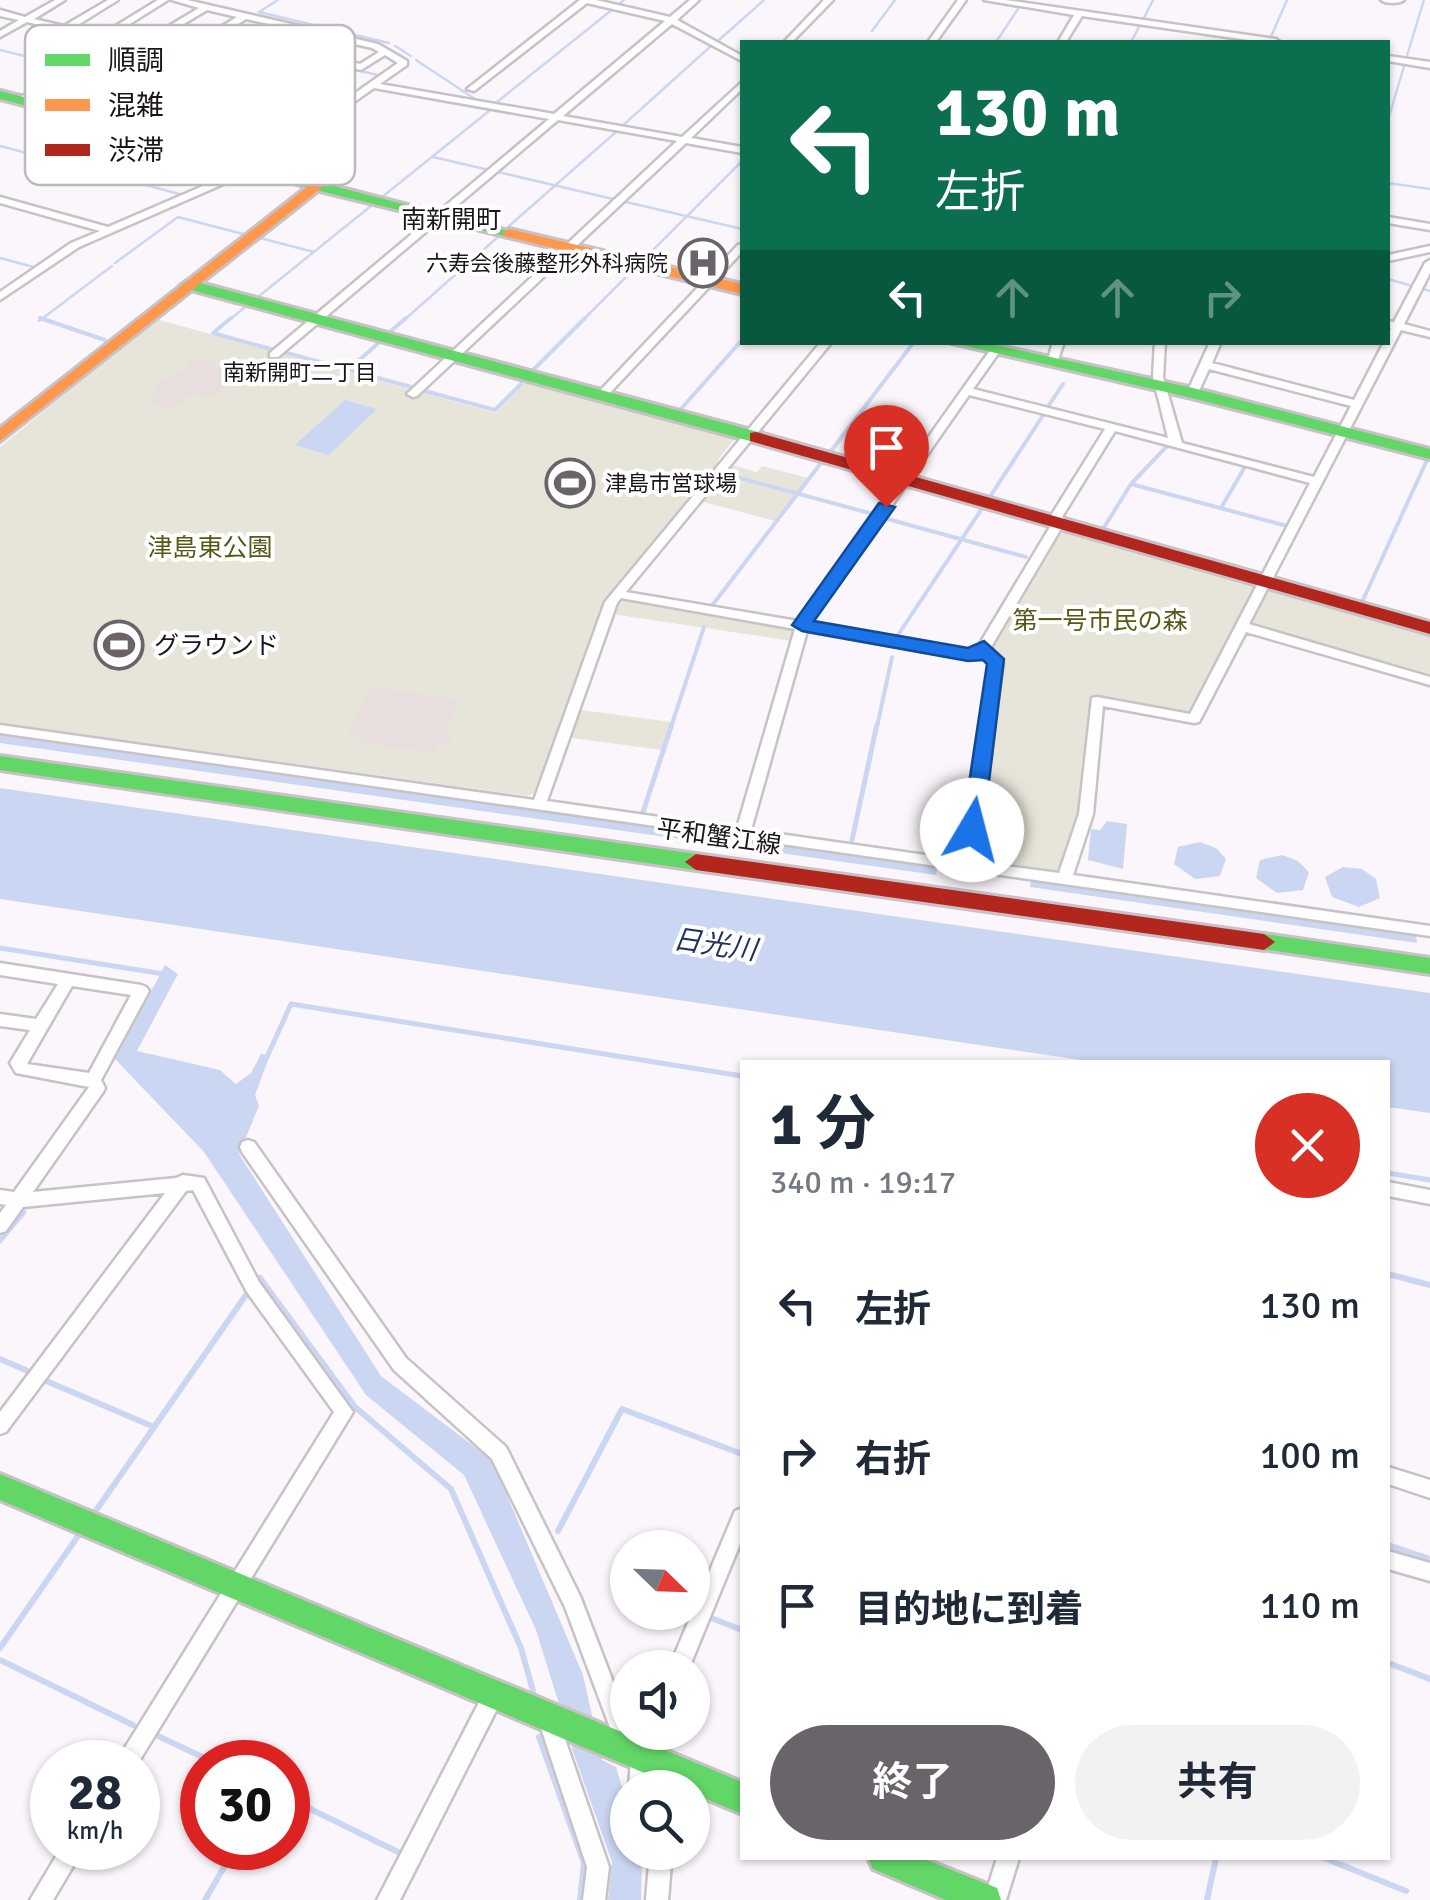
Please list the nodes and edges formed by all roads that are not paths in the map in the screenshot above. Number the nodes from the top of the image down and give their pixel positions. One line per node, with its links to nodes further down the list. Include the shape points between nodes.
1 (61, 0): 16 (street)
2 (114, 0): 20 (street)
3 (164, 0): 21 (street)
4 (176, 0): 12 (street)
5 (585, 0): 17 (street); 43 (street)
6 (695, 0): 17 (street)
7 (829, 0): 29 (street)
8 (962, 0): 30 (street)
9 (988, 0): 14 (street)
10 (1385, 0): 11 (street)
11 (1400, 0)
12 (202, 4): 15 (street); 22 (street); 25 (street)
13 (0, 14): 16 (street)
14 (1079, 14): 26 (street); 31 (street)
15 (244, 16): 18 (street); 23 (street)
16 (26, 20): 19 (street); 27 (street)
17 (671, 20): 36 (street); 45 (street)
18 (282, 24): 24 (street)
19 (48, 25)
20 (72, 25)
21 (123, 25)
22 (172, 25)
23 (230, 25)
24 (286, 25)
25 (303, 25)
26 (1203, 32): 32 (street); 33 (street)
27 (0, 34)
28 (355, 36): 38 (street, via 384,42 410,59)
29 (790, 40)
30 (933, 40)
31 (1063, 40)
32 (1199, 40)
33 (1261, 40)
34 (355, 44): 35 (street)
35 (384, 52): 38 (street); 40 (street)
36 (740, 58)
37 (1390, 59): 39 (street)
38 (404, 63): 41 (street)
39 (1430, 65)
40 (355, 67)
41 (373, 85): 44 (street); 45 (street)
42 (740, 87): 46 (street)
43 (471, 90)
44 (355, 98)
45 (554, 119): 46 (street); 52 (street)
46 (684, 140): 47 (street); 56 (street)
47 (740, 150)
48 (213, 185): 55 (street)
49 (314, 185): 50 (street)
50 (317, 186): 52 (street); 62 (street)
51 (0, 200): 55 (street)
52 (440, 215): 56 (street); 65 (street)
53 (1390, 220): 54 (street)
54 (1430, 227)
55 (108, 230): 64 (street, via 64,251)
56 (568, 247): 61 (street); 74 (street)
57 (740, 249): 61 (street)
58 (1430, 249): 59 (street)
59 (1390, 258)
60 (1430, 263): 66 (street)
61 (710, 281): 63 (street); 81 (street)
62 (188, 285): 65 (street); 86 (street)
63 (740, 288)
64 (0, 297)
65 (321, 317): 74 (street); 75 (street)
66 (1392, 325): 67 (street)
67 (1430, 334)
68 (824, 345): 85 (street)
69 (1159, 345): 77 (street)
70 (1214, 345): 76 (street)
71 (1383, 345): 82 (street)
72 (995, 348): 73 (street); 78 (street)
73 (1055, 353): 77 (street)
74 (455, 354): 80 (street); 81 (street)
75 (274, 355)
76 (1204, 365): 79 (street); 82 (street)
77 (1160, 386): 79 (street); 87 (street)
78 (966, 392): 83 (street); 89 (street)
79 (1193, 393): 84 (street)
80 (413, 394)
81 (602, 395): 85 (street)
82 (1357, 404): 84 (street)
83 (1111, 428): 87 (street); 91 (street)
84 (1343, 431): 88 (street); 90 (street)
85 (750, 434): 89 (street); 93 (street)
86 (0, 436)
87 (1176, 443): 90 (street)
88 (1430, 454)
89 (907, 477): 91 (street); 94 (street)
90 (1317, 482): 92 (street)
91 (1058, 519): 92 (street); 97 (street)
92 (1266, 579): 95 (street); 96 (street)
93 (618, 594): 94 (street); 101 (street)
94 (802, 625): 97 (street, via 968,654); 102 (street)
95 (1241, 626): 98 (street); 104 (street, via 1194,719 1098,700 1086,814)
96 (1430, 628)
97 (984, 647): 103 (street, via 997,664)
98 (1430, 681)
99 (0, 728): 101 (street)
100 (0, 762): 106 (street, 平和蟹江線)
101 (539, 804): 102 (street)
102 (743, 833): 103 (street)
103 (968, 864): 104 (street)
104 (1065, 878): 105 (street)
105 (1430, 931)
106 (1430, 966)
107 (0, 969): 108 (street)
108 (68, 980): 110 (street); 111 (street, via 142,991)
109 (0, 1020): 110 (street)
110 (40, 1026): 111 (street, via 18,1063 22,1069)
111 (92, 1080): 117 (street, via 97,1088)
112 (248, 1147): 129 (street, via 400,1364 499,1452 573,1603)
113 (183, 1182): 117 (street); 119 (street); 126 (street, via 198,1183 253,1287 344,1412)
114 (1390, 1189): 116 (street)
115 (0, 1197): 117 (street)
116 (1430, 1197)
117 (21, 1200): 118 (street)
118 (0, 1226)
119 (0, 1426)
120 (1390, 1477): 122 (street)
121 (0, 1487): 126 (street)
122 (1430, 1489)
123 (740, 1522): 127 (street)
124 (1390, 1561): 125 (street)
125 (1430, 1572)
126 (236, 1586): 128 (street); 131 (street)
127 (687, 1650)
128 (494, 1694): 130 (street); 141 (street)
129 (610, 1702)
130 (552, 1718): 132 (street); 142 (street, via 598,1867)
131 (140, 1740)
132 (610, 1742)
133 (628, 1750): 134 (street); 135 (street)
134 (634, 1770)
135 (740, 1797)
136 (889, 1860): 144 (street)
137 (1007, 1860): 145 (street)
138 (59, 1870): 140 (street)
139 (660, 1870): 143 (street)
140 (41, 1900)
141 (388, 1900)
142 (594, 1900)
143 (657, 1900)
144 (985, 1900)
145 (996, 1900)

